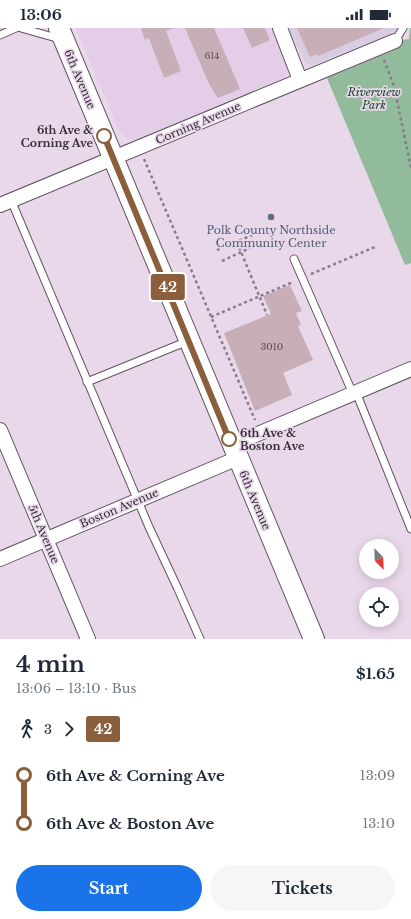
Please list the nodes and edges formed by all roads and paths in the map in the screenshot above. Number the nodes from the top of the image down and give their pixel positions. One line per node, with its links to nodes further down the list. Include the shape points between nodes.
1 (16, 28): 6 (lane)
2 (21, 28): 5 (lane)
3 (280, 28): 9 (street)
4 (403, 28): 7 (lane)
5 (62, 34): 10 (main road, 6th Avenue)
6 (0, 35)
7 (395, 41): 9 (street, Corning Avenue)
8 (383, 59): 12 (path, via 394,86)
9 (300, 80): 10 (street, Corning Avenue)
10 (113, 158): 13 (street, Corning Avenue); 22 (main road, 6th Avenue)
11 (144, 160): 26 (path)
12 (411, 168)
13 (6, 202): 24 (lane)
14 (257, 233): 15 (path)
15 (237, 242): 17 (path); 18 (path)
16 (261, 243): 18 (path)
17 (217, 250)
18 (241, 252): 20 (path); 21 (path)
19 (294, 259): 25 (lane)
20 (222, 261)
21 (267, 315)
22 (190, 340): 24 (lane); 28 (main road, 6th Avenue)
23 (411, 369): 25 (street, Boston Avenue)
24 (87, 382): 29 (lane)
25 (355, 393): 28 (street, Boston Avenue); 30 (lane)
26 (255, 420)
27 (0, 430): 31 (street, 5th Avenue)
28 (235, 451): 29 (street, Boston Avenue); 35 (main road, 6th Avenue)
29 (138, 500): 31 (street, Boston Avenue); 34 (lane)
30 (411, 529)
31 (46, 539): 32 (street, Boston Avenue); 33 (street, 5th Avenue)
32 (0, 559)
33 (88, 639)
34 (200, 639)
35 (314, 639)

